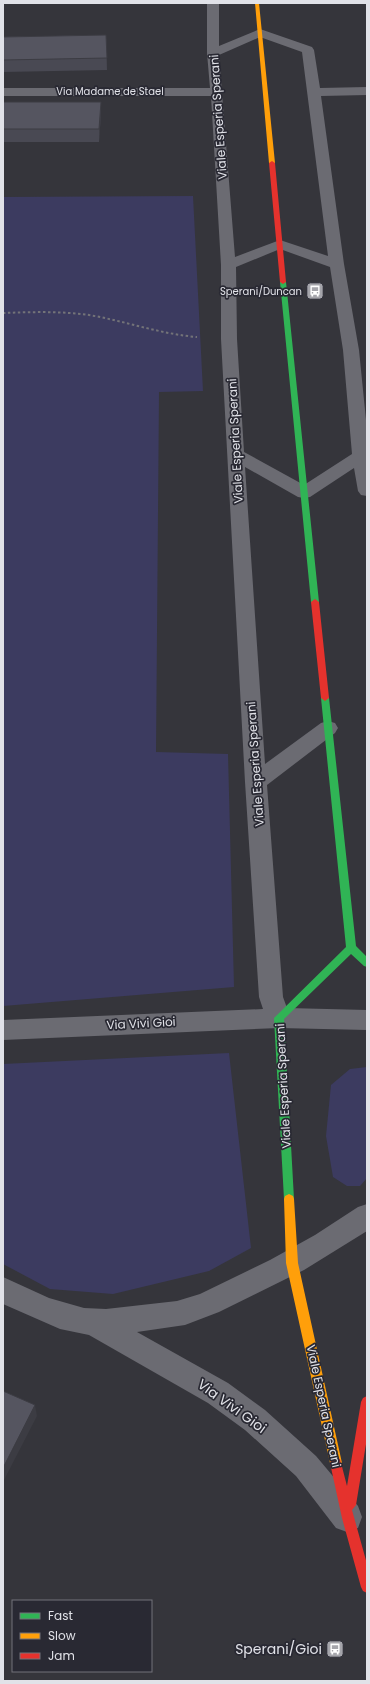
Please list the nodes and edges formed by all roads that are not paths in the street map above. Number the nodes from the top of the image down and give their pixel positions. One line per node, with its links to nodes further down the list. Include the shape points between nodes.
1 (212, 3): 4 (street, Viale Esperia Sperani)
2 (257, 3): 3 (street)
3 (260, 34): 4 (street); 8 (street, via 308,50); 9 (street)
4 (213, 53): 7 (street, Viale Esperia Sperani)
5 (367, 91): 8 (street)
6 (3, 92): 7 (street, Via Madame de Stael)
7 (217, 92): 11 (street, Viale Esperia Sperani)
8 (314, 92): 10 (street)
9 (280, 244): 10 (street); 11 (street); 16 (street)
10 (337, 264): 12 (street)
11 (228, 265): 13 (street, Viale Esperia Sperani, via 229,339)
12 (359, 350): 14 (street)
13 (236, 454): 16 (street); 18 (street, Viale Esperia Sperani)
14 (361, 456): 15 (street); 16 (street)
15 (367, 491)
16 (304, 493): 17 (street)
17 (328, 728): 18 (street); 19 (street)
18 (256, 782): 21 (street, Viale Esperia Sperani, via 271,997)
19 (352, 948): 20 (street); 21 (street)
20 (367, 963)
21 (279, 1018): 22 (street, Via Vivi Gioi); 23 (street, Via Vivi Gioi); 25 (street, Viale Esperia Sperani)
22 (367, 1020)
23 (3, 1030)
24 (367, 1216): 25 (street, Via Vivi Gioi, via 344,1233)
25 (292, 1263): 27 (street, Via Vivi Gioi, via 228,1295 185,1312 151,1318); 29 (street, Viale Esperia Sperani)
26 (3, 1290): 27 (street, Via Vivi Gioi, via 22,1301 54,1313)
27 (93, 1322): 29 (street, Via Vivi Gioi, via 218,1393 255,1420 306,1466)
28 (367, 1402): 29 (street, Viale Esperia Sperani)
29 (348, 1518): 30 (street, Viale Esperia Sperani)
30 (367, 1587)

